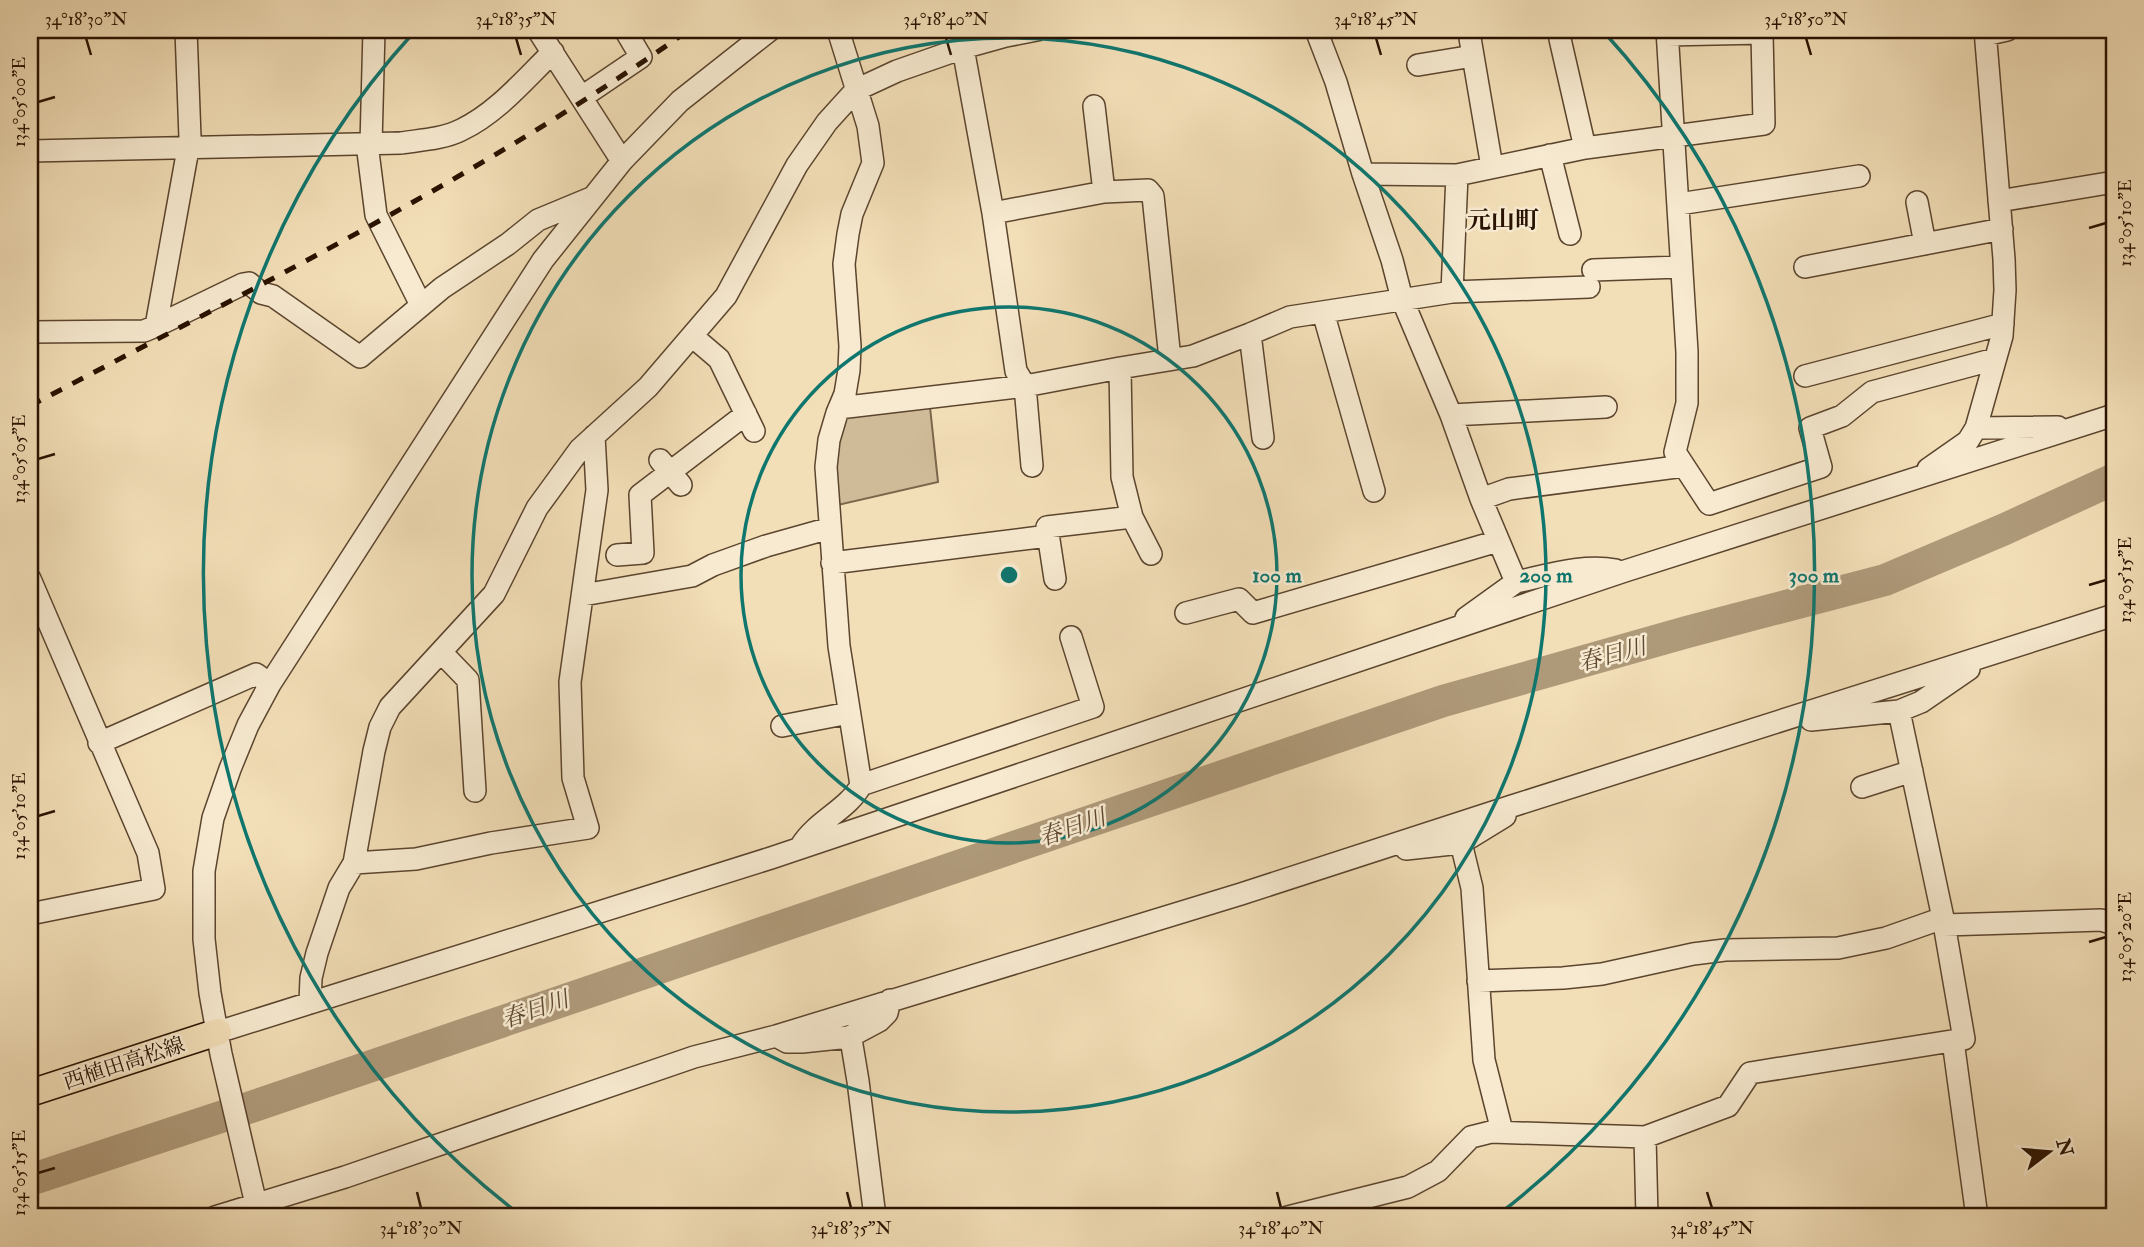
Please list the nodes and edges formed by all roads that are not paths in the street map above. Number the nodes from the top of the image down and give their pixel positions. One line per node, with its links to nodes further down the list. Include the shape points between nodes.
1 (186, 30): 20 (street)
2 (374, 30): 19 (street)
3 (625, 30): 16 (street, via 640,57)
4 (770, 30): 24 (street, via 680,101)
5 (838, 30): 15 (street)
6 (1037, 30): 13 (street)
7 (1316, 30): 26 (street)
8 (2007, 30): 9 (street)
9 (1985, 32): 32 (street)
10 (1667, 33): 18 (street); 18 (street, via 1762,33 1764,124)
11 (550, 39): 16 (street); 19 (street, via 489,113 459,131 401,143)
12 (1560, 39): 21 (street)
13 (963, 48): 15 (street); 35 (street)
14 (1418, 65): 25 (street, via 1472,47)
15 (856, 90): 49 (street, via 797,165 726,296); 56 (street, via 868,126 873,163 852,214 844,264 850,346)
16 (582, 97): 24 (street)
17 (1094, 106): 30 (street)
18 (1673, 135): 21 (street); 34 (street)
19 (369, 144): 20 (street); 43 (street, via 376,215)
20 (188, 148): 22 (street); 46 (street)
21 (1585, 148): 23 (street)
22 (30, 151)
23 (1550, 155): 25 (street); 37 (street)
24 (622, 161): 31 (street)
25 (1492, 167): 27 (street)
26 (1363, 174): 27 (street); 42 (street)
27 (1457, 175): 41 (street)
28 (1858, 176): 34 (street)
29 (2114, 182): 32 (street)
30 (1104, 192): 35 (street); 50 (street, via 1148,190 1153,196)
31 (593, 197): 43 (street, via 538,220); 86 (street, via 543,260)
32 (1999, 201): 36 (street)
33 (1917, 202): 38 (street)
34 (1678, 204): 39 (street)
35 (993, 213): 54 (street, via 1016,372)
36 (2002, 229): 38 (street); 45 (street)
37 (1570, 234)
38 (1925, 244): 40 (street)
39 (1680, 267): 41 (street); 64 (street, via 1687,403 1675,452)
40 (1805, 267)
41 (1452, 292): 42 (street)
42 (1402, 299): 44 (street); 57 (street)
43 (421, 305): 46 (street, via 360,357 249,283)
44 (1324, 312): 48 (street, via 1290,317); 66 (street)
45 (2003, 324): 51 (street); 53 (street)
46 (156, 327): 47 (street, via 144,331)
47 (30, 332)
48 (1250, 334): 50 (street, via 1193,356); 62 (street)
49 (692, 337): 61 (street, via 648,387); 73 (street, via 719,359 750,423 640,495 643,553)
50 (1170, 359): 52 (street)
51 (1995, 359): 60 (street); 64 (street, via 1872,392 1842,416 1810,428 1821,467 1709,504)
52 (1119, 368): 54 (street); 68 (street, via 1122,477)
53 (1805, 376)
54 (1024, 386): 56 (street); 63 (street)
55 (1606, 407): 57 (street)
56 (839, 408): 69 (street, via 826,467)
57 (1451, 415): 67 (street)
58 (2114, 415): 59 (street)
59 (2078, 427): 60 (street); 65 (street)
60 (1976, 428): 65 (street, via 1968,441)
61 (594, 436): 79 (street, via 597,490); 84 (street, via 537,508 494,594)
62 (1263, 438)
63 (1032, 466)
64 (1684, 466): 67 (street, via 1509,489)
65 (1912, 481): 75 (street)
66 (1374, 491)
67 (1481, 499): 71 (street)
68 (1132, 517): 70 (street, via 1047,527); 72 (street)
69 (830, 528): 74 (street); 79 (street, via 766,546 692,576)
70 (1048, 536): 74 (street); 77 (street)
71 (1498, 541): 78 (street); 80 (street, via 1253,613 1239,599)
72 (1151, 554)
73 (617, 555)
74 (832, 563): 88 (street)
75 (1625, 571): 78 (street, via 1580,568); 82 (street)
76 (30, 579): 91 (street)
77 (1055, 579)
78 (1516, 582): 82 (street)
79 (583, 595): 100 (street, via 570,682 573,778 588,828 416,859)
80 (1186, 613)
81 (2114, 615): 85 (street)
82 (1447, 631): 99 (street)
83 (1071, 637): 93 (street, via 1093,707)
84 (441, 652): 95 (street, via 468,680); 100 (street, via 390,707 380,727)
85 (1988, 655): 87 (street, via 1921,702); 89 (street)
86 (270, 684): 91 (street, via 256,674); 110 (street, via 230,769 204,871 206,965)
87 (1899, 711): 89 (street, via 1815,721); 92 (street)
88 (849, 713): 90 (street); 93 (street)
89 (1797, 716): 96 (street)
90 (782, 726)
91 (99, 743): 101 (street, via 148,853 154,889)
92 (1912, 772): 94 (street); 102 (street)
93 (861, 785): 99 (street, via 855,797)
94 (1862, 787)
95 (475, 791)
96 (1512, 806): 97 (street, via 1504,819); 98 (street)
97 (1461, 844): 98 (street, via 1407,850); 104 (street, via 1472,888)
98 (1387, 846): 105 (street)
99 (799, 848): 106 (street)
100 (354, 863): 106 (street, via 339,888 317,953)
101 (30, 914)
102 (1944, 922): 103 (street, via 2101,920); 104 (street, via 1838,948 1725,950 1602,974); 109 (street, via 1964,1039)
103 (2114, 924)
104 (1478, 981): 112 (street, via 1484,1060)
105 (890, 1000): 107 (street); 108 (street, via 879,1021)
106 (310, 1003): 110 (street)
107 (776, 1036): 108 (street, via 788,1042); 114 (street, via 694,1057)
108 (849, 1037): 116 (street)
109 (1953, 1041): 113 (street, via 1750,1073 1728,1106); 119 (street)
110 (220, 1043): 111 (main road, 西植田高松線); 114 (street)
111 (30, 1093)
112 (1502, 1131): 113 (street); 117 (street, via 1471,1138 1438,1171 1408,1187)
113 (1645, 1137): 118 (street)
114 (257, 1206): 115 (street)
115 (215, 1217)
116 (875, 1217)
117 (1288, 1217)
118 (1647, 1217)
119 (1977, 1217)

